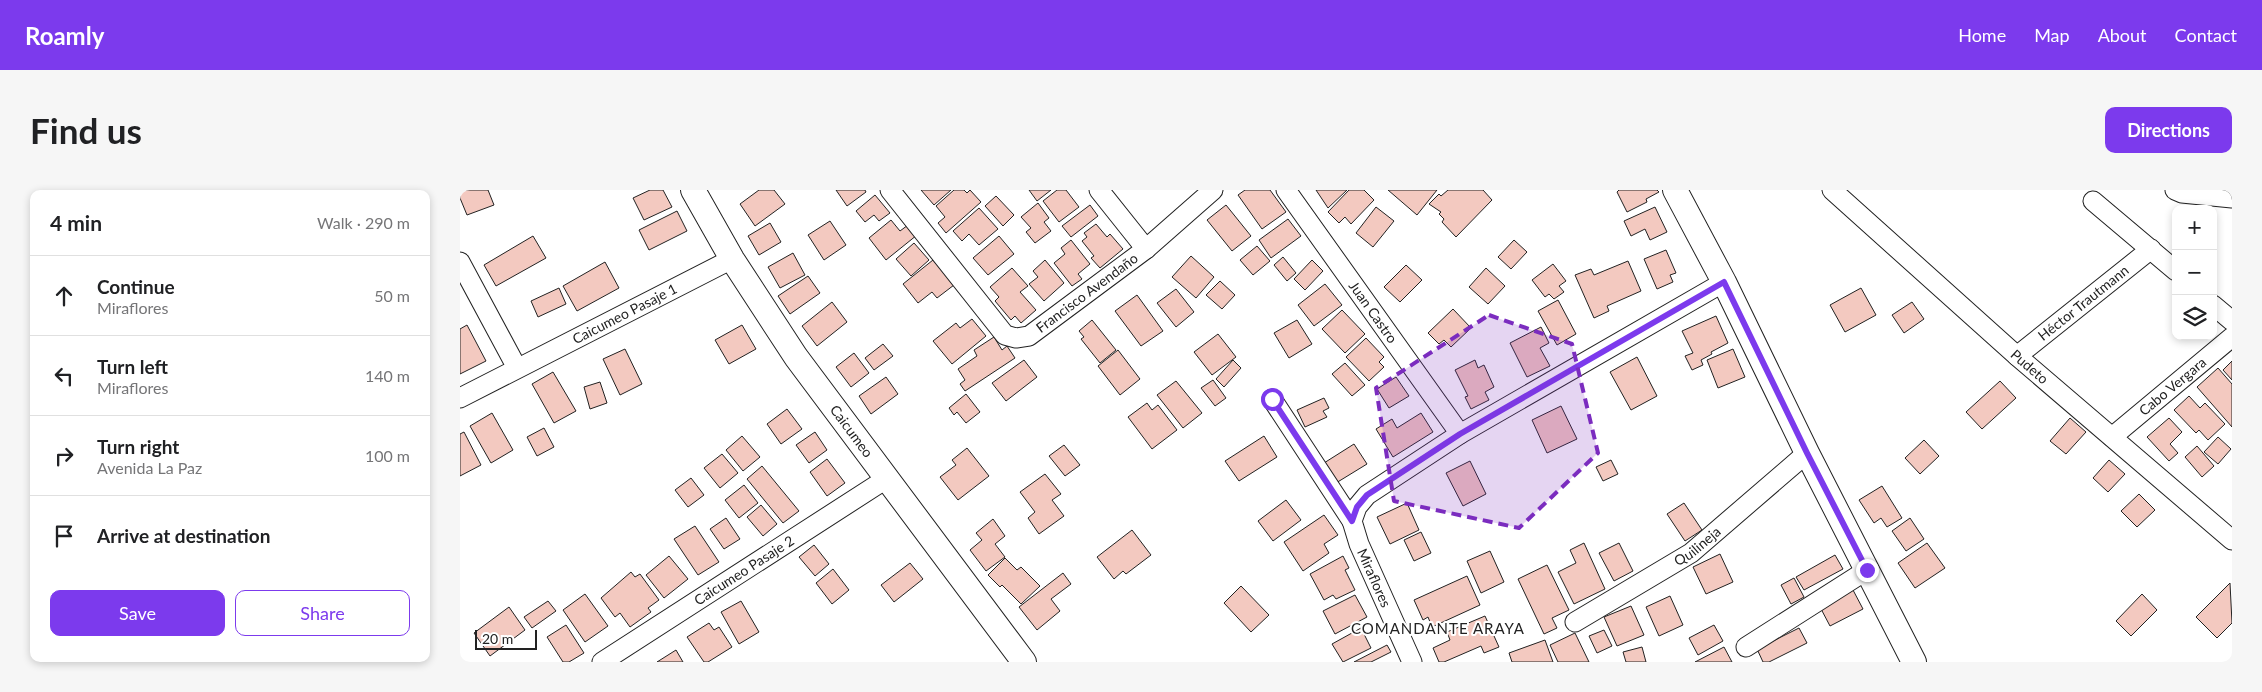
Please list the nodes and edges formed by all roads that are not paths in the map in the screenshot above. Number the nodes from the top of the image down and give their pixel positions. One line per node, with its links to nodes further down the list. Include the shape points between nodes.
1 (693, 190): 13 (street, Caicumeo)
2 (890, 190): 11 (street, Francisco Avendaño, via 1005,335 1016,338 1029,336)
3 (1099, 190): 11 (street)
4 (1213, 190): 11 (street, Francisco Avendaño)
5 (1286, 190): 24 (street, Juan Castro)
6 (1675, 190): 16 (street)
7 (1832, 190): 20 (street, Pudeto)
8 (2175, 190): 9 (street, via 2182,194)
9 (2232, 198)
10 (2093, 202): 12 (street)
11 (1146, 249)
12 (2151, 250): 15 (street); 20 (street, Héctor Trautmann)
13 (732, 259): 21 (street, Caicumeo Pasaje 1); 27 (street, Caicumeo, via 796,357)
14 (460, 262): 21 (street)
15 (2172, 268)
16 (1724, 282): 24 (street); 26 (street)
17 (2217, 308): 18 (street)
18 (2232, 321)
19 (2232, 337): 25 (street, Cabo Vergara)
20 (2017, 356): 25 (street, Pudeto)
21 (517, 368): 22 (street, Caicumeo Pasaje 1)
22 (460, 398)
23 (1272, 399): 28 (street, Miraflores)
24 (1460, 434): 28 (street, via 1367,495 1357,507)
25 (2112, 437): 29 (street, Pudeto)
26 (1807, 453): 30 (street); 31 (street, Quilineja, via 1691,553)
27 (886, 479): 33 (street, Caicumeo Pasaje 2); 34 (street, Caicumeo)
28 (1352, 521): 35 (street, Miraflores, via 1359,544)
29 (2232, 540)
30 (1867, 570): 32 (street); 36 (street)
31 (1575, 622)
32 (1746, 647)
33 (602, 662)
34 (1024, 662)
35 (1412, 662)
36 (1914, 662)

